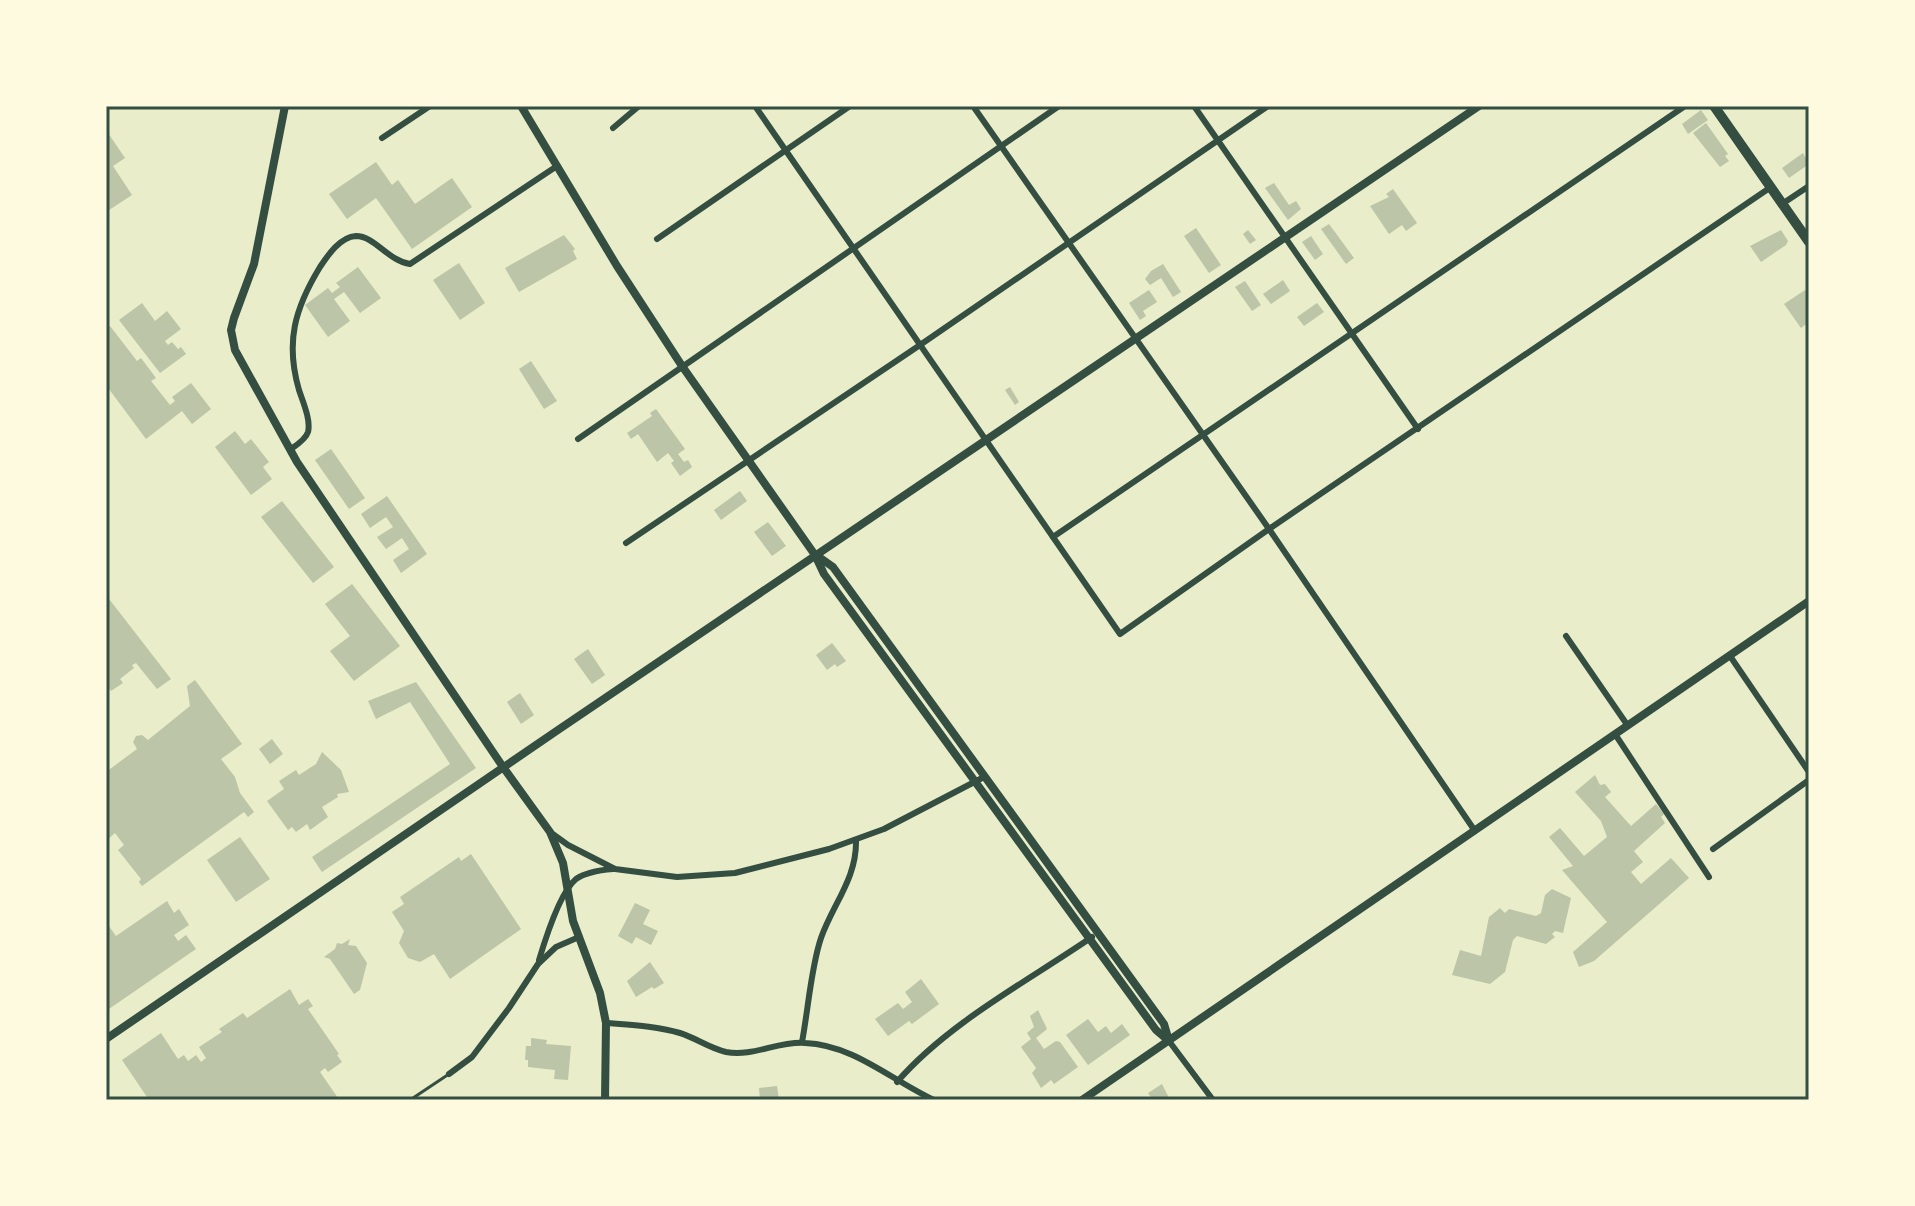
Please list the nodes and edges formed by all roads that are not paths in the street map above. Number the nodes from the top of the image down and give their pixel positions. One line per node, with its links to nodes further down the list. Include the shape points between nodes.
1 (285, 106): 36 (street, via 254,264 231,330 235,350)
2 (430, 106): 15 (street)
3 (521, 106): 19 (street)
4 (639, 106): 14 (street)
5 (755, 106): 18 (street)
6 (850, 106): 18 (street)
7 (973, 106): 17 (street)
8 (1059, 106): 17 (street)
9 (1194, 106): 16 (street)
10 (1268, 106): 16 (street)
11 (1479, 106): 23 (street)
12 (1685, 106): 28 (street)
13 (1714, 106): 21 (highway)
14 (613, 128)
15 (382, 138)
16 (1218, 141): 23 (street); 25 (street)
17 (1001, 146): 25 (street); 27 (street)
18 (786, 150): 24 (street); 27 (street)
19 (557, 166): 31 (street); 36 (street, via 410,264 360,236 344,240 325,259 295,319 294,374 309,429)
20 (1809, 186): 22 (street)
21 (1771, 187): 22 (highway); 32 (street)
22 (1782, 204): 26 (highway)
23 (1285, 238): 28 (street); 29 (street)
24 (657, 239)
25 (1067, 242): 29 (street); 30 (street)
26 (1809, 242)
27 (853, 248): 30 (street); 31 (street)
28 (1354, 334): 32 (street); 33 (street)
29 (1135, 338): 33 (street); 35 (street)
30 (920, 345): 35 (street); 37 (street)
31 (682, 366): 34 (street); 37 (street)
32 (1418, 429): 38 (street)
33 (1202, 436): 38 (street); 39 (street)
34 (578, 439)
35 (986, 440): 39 (street); 41 (street)
36 (291, 449): 47 (street)
37 (749, 460): 40 (street); 41 (street)
38 (1269, 529): 39 (street, via 1120,634); 52 (street)
39 (1053, 537)
40 (626, 543)
41 (815, 555): 47 (street); 49 (street, via 833,567); 51 (street)
42 (1809, 601): 44 (street)
43 (1566, 636): 45 (street)
44 (1730, 656): 45 (street); 48 (street)
45 (1628, 726): 46 (street)
46 (1615, 734): 52 (street); 59 (street)
47 (503, 767): 53 (street); 65 (street)
48 (1809, 772)
49 (984, 777): 51 (street); 55 (street)
50 (1809, 780): 56 (street)
51 (974, 782): 54 (street); 57 (street)
52 (1475, 831): 66 (street)
53 (550, 832): 58 (street); 60 (street)
54 (856, 840): 58 (street, via 735,873 677,877); 67 (street, via 852,873 820,940)
55 (1034, 844): 57 (street); 61 (street)
56 (1713, 849)
57 (1026, 851): 61 (street)
58 (615, 869): 60 (street, via 577,878)
59 (1709, 877)
60 (567, 889): 62 (street); 63 (street)
61 (1094, 936): 66 (street, via 1156,1030); 69 (street, via 952,1032)
62 (579, 937): 63 (street, via 556,947); 64 (street)
63 (538, 964): 68 (street, via 472,1057)
64 (606, 1023): 67 (street, via 659,1027 729,1053); 71 (street)
65 (106, 1039)
66 (1169, 1041): 73 (street); 74 (street)
67 (802, 1042): 69 (street, via 845,1051)
68 (449, 1074): 70 (lane)
69 (897, 1082): 72 (street)
70 (410, 1100)
71 (605, 1100)
72 (934, 1100)
73 (1082, 1100)
74 (1213, 1100)

